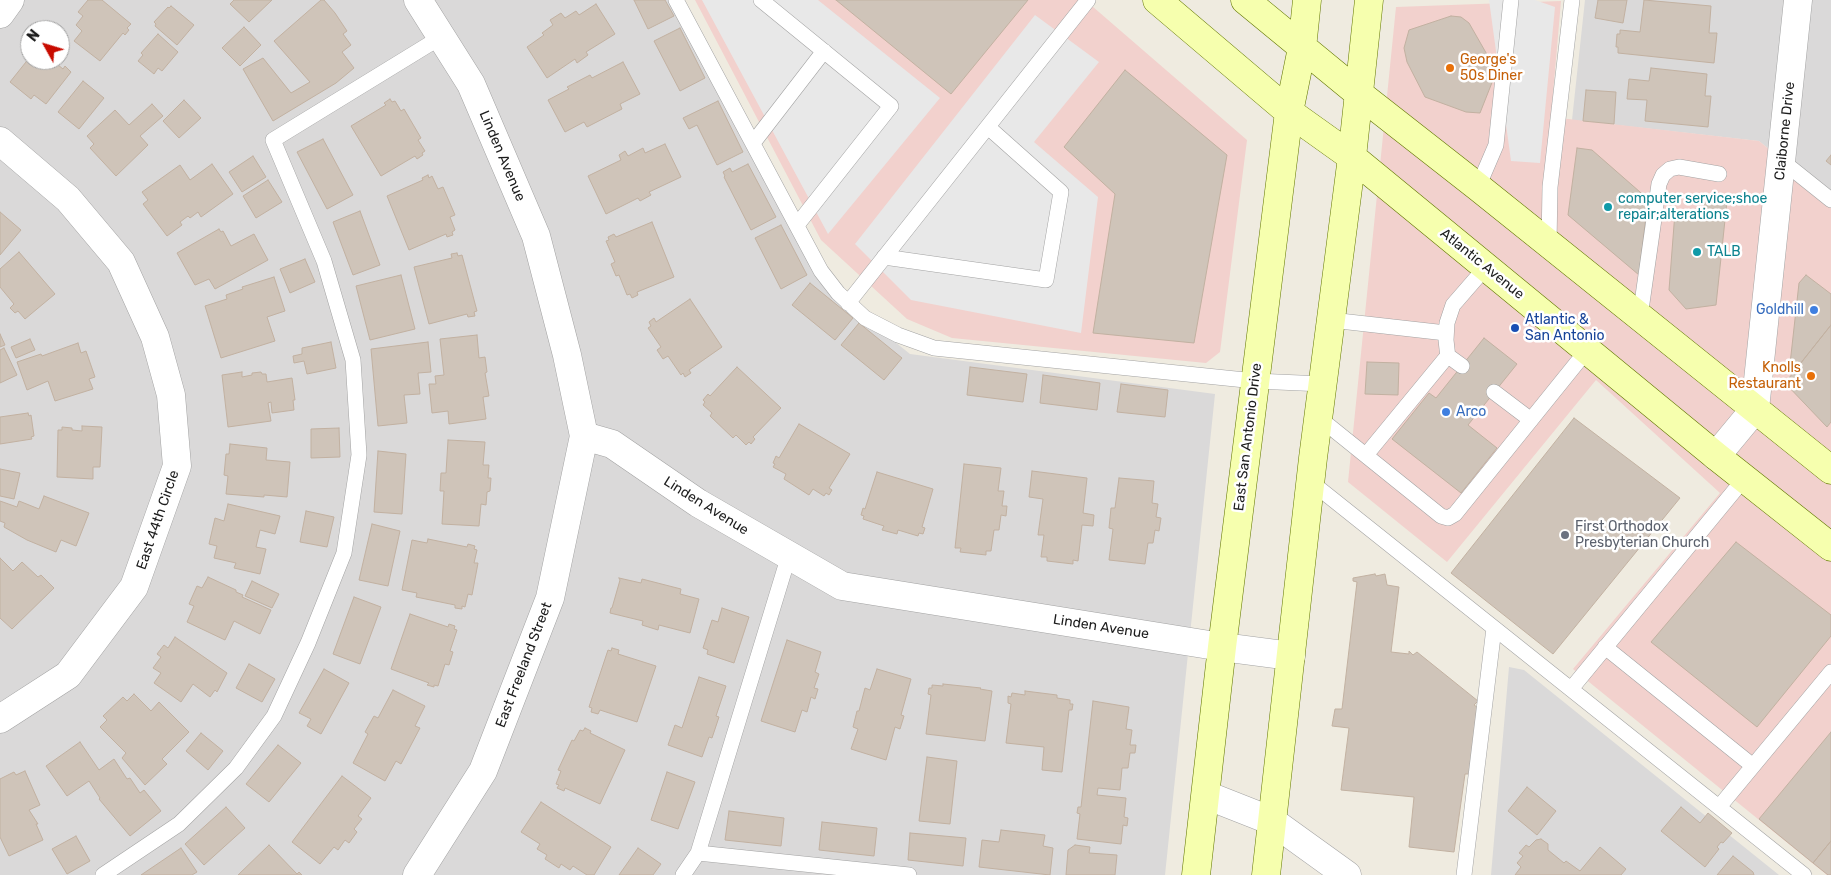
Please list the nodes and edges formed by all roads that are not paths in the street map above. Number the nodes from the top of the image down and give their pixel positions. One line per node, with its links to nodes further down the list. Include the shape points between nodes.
1 (10, 0): 13 (street)
2 (418, 0): 14 (street, Linden Avenue)
3 (676, 0): 21 (lane)
4 (761, 0): 16 (lane)
5 (1088, 0): 19 (lane)
6 (1157, 0): 18 (main road, Atlantic Avenue)
7 (1245, 0): 15 (main road)
8 (1307, 0): 15 (main road, East San Antonio Drive)
9 (1369, 0): 17 (main road)
10 (1511, 0): 25 (lane, via 1496,145)
11 (1572, 0): 28 (lane, via 1550,187)
12 (1798, 0): 23 (street, Claiborne Drive)
13 (0, 14)
14 (441, 37): 44 (street, Linden Avenue, via 471,84 536,236); 64 (lane, via 273,140 324,261 353,360 359,455 344,553 274,716 236,768 179,824)
15 (1302, 48): 17 (main road); 18 (main road, East San Antonio Drive)
16 (824, 51): 21 (lane); 27 (lane, via 891,106)
17 (1358, 93): 22 (main road); 25 (main road)
18 (1290, 112): 22 (main road, Atlantic Avenue); 38 (main road, East San Antonio Drive)
19 (988, 126): 29 (lane); 29 (lane, via 1061,192 1046,280)
20 (0, 141): 58 (street, East 44th Circle, via 68,199 121,262 155,337 171,395 178,466 134,587 68,675)
21 (753, 143): 27 (lane)
22 (1352, 157): 30 (main road, Atlantic Avenue); 33 (main road)
23 (1781, 160): 26 (lane); 41 (street, Claiborne Drive)
24 (1719, 174): 32 (lane, via 1679,167 1663,175 1659,184)
25 (1478, 187): 28 (main road)
26 (1831, 200)
27 (797, 225): 31 (lane, via 821,271)
28 (1549, 244): 32 (main road)
29 (884, 257): 31 (lane)
30 (1486, 266): 34 (lane, via 1453,304); 35 (main road, Atlantic Avenue)
31 (848, 303): 38 (lane, via 865,318 934,348)
32 (1640, 317): 41 (main road)
33 (1331, 320): 34 (lane); 39 (main road)
34 (1446, 332): 36 (lane)
35 (1588, 349): 43 (lane); 46 (main road, Atlantic Avenue)
36 (1448, 358): 37 (lane); 45 (lane)
37 (1462, 366)
38 (1255, 381): 39 (lane); 53 (main road, East San Antonio Drive)
39 (1323, 384): 42 (main road)
40 (1494, 392): 43 (lane)
41 (1755, 409): 46 (street); 47 (main road)
42 (1318, 417): 45 (lane); 49 (main road)
43 (1531, 420): 45 (lane, via 1455,514 1448,518 1441,516)
44 (584, 436): 51 (street, Linden Avenue, via 612,444 698,503); 65 (street, East Freeland Street, via 550,598 483,771)
45 (1366, 455)
46 (1716, 456): 48 (main road, Atlantic Avenue)
47 (1831, 470)
48 (1744, 479): 50 (main road, Atlantic Avenue); 54 (lane)
49 (1311, 482): 52 (lane); 55 (main road)
50 (1831, 547)
51 (789, 555): 53 (street, Linden Avenue, via 842,586); 63 (lane)
52 (1494, 628): 57 (lane); 71 (lane)
53 (1222, 647): 55 (street, Linden Avenue); 60 (main road, East San Antonio Drive)
54 (1605, 648): 57 (lane); 59 (lane)
55 (1291, 656): 62 (main road)
56 (1831, 672): 59 (lane)
57 (1571, 689): 61 (lane)
58 (0, 719)
59 (1753, 766): 61 (lane)
60 (1206, 795): 62 (street); 68 (main road, East San Antonio Drive)
61 (1719, 807): 72 (lane)
62 (1272, 821): 69 (main road); 70 (street)
63 (698, 853): 66 (lane); 67 (lane)
64 (103, 875)
65 (417, 875)
66 (683, 875)
67 (909, 875)
68 (1196, 875)
69 (1266, 875)
70 (1347, 875)
71 (1464, 875)
72 (1804, 875)

